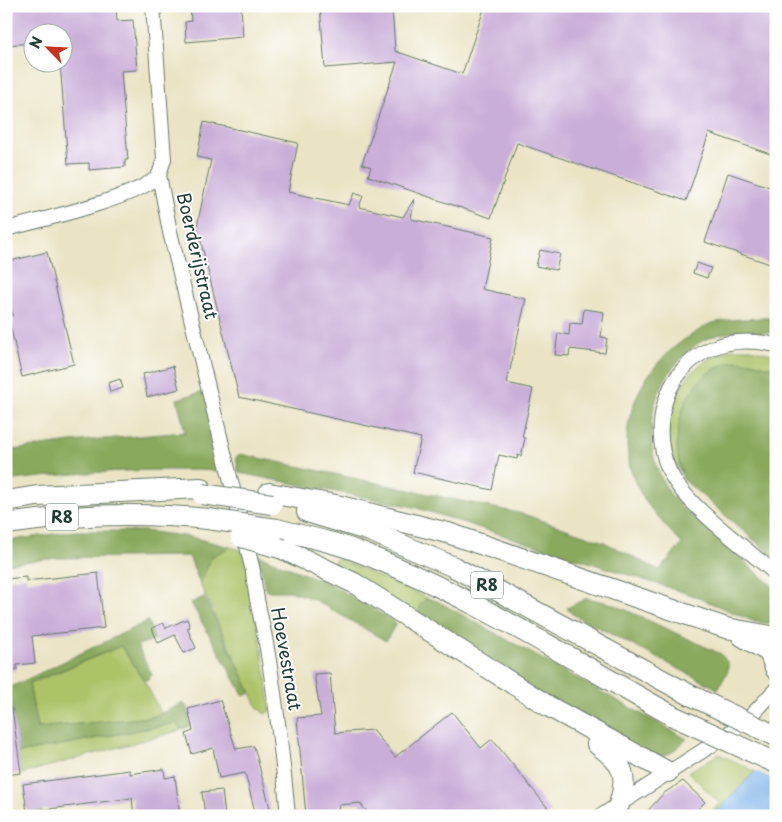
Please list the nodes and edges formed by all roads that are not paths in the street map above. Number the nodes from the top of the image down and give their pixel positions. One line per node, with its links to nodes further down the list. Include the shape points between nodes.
1 (153, 6): 2 (street, Boerderijstraat, via 164,159)
2 (159, 175): 3 (street, via 140,188 57,217); 7 (street, Boerderijstraat, via 170,232)
3 (6, 229)
4 (776, 345): 10 (street, via 738,341 712,348 696,358 670,389 662,410 660,433 665,460 681,490)
5 (270, 498): 6 (highway, R8, via 230,486 201,491 36,496); 11 (highway, via 336,505 448,533); 16 (highway, R8, bridge, via 370,531 454,567 690,696)
6 (6, 501)
7 (239, 510): 20 (street, Hoevestraat, via 268,653)
8 (209, 522): 9 (highway, R8, via 187,517 119,514); 15 (highway, bridge, via 282,549 354,583); 17 (highway, R8, bridge, via 278,529 352,549 477,606 673,716)
9 (6, 524)
10 (776, 574)
11 (726, 628): 12 (highway); 13 (highway, via 766,650)
12 (776, 637)
13 (776, 670)
14 (776, 690): 18 (street, via 722,739)
15 (548, 706): 18 (highway); 19 (highway, via 617,760 625,784)
16 (776, 736)
17 (776, 763)
18 (668, 772): 19 (street)
19 (619, 805): 21 (street)
20 (288, 816)
21 (601, 816)

